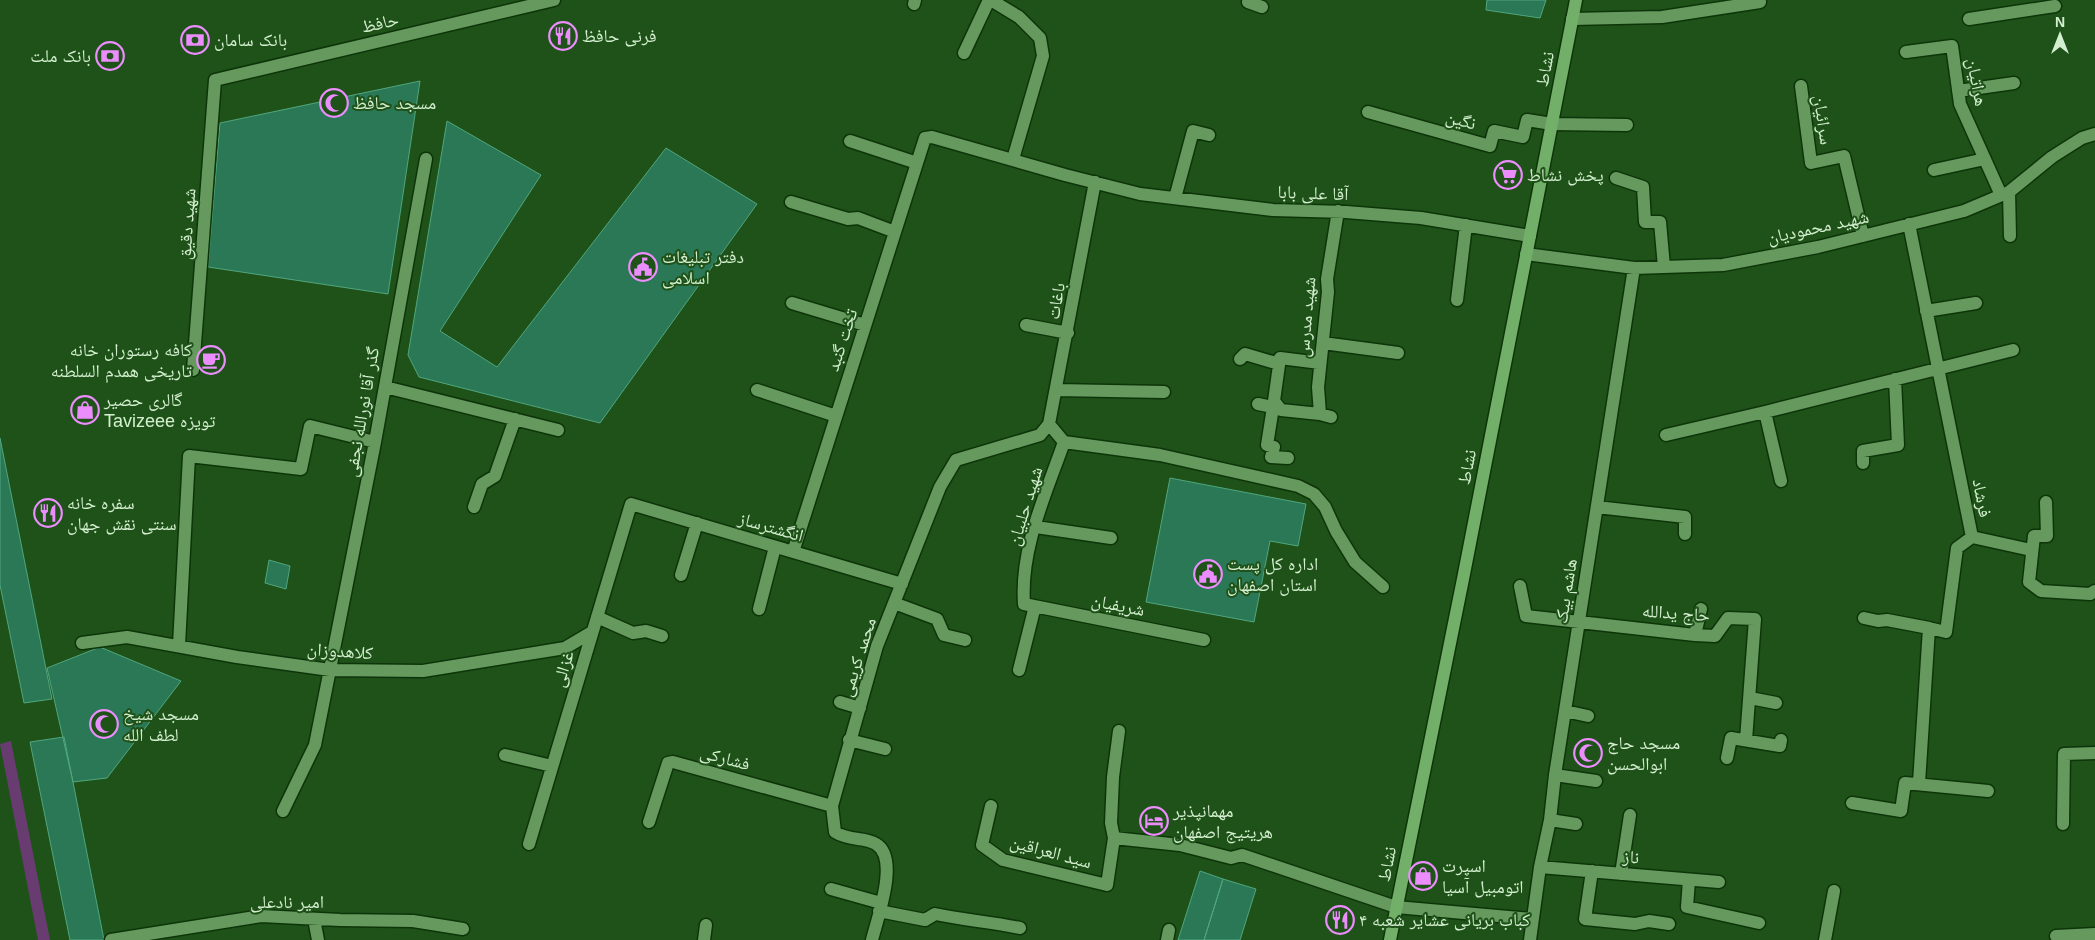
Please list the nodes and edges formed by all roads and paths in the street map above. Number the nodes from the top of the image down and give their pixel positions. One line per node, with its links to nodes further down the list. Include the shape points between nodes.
1 (554, 0): 13 (street, حافظ)
2 (990, 0): 12 (street); 25 (street, via 1019,16 1040,38 1043,56)
3 (1249, 0): 8 (street)
4 (1576, 0): 9 (main road, نشاط)
5 (1760, 2): 9 (street, via 1662,17)
6 (2018, 6): 7 (street); 10 (street)
7 (2055, 6)
8 (1262, 7)
9 (1572, 19): 18 (main road, نشاط)
10 (1969, 19)
11 (1906, 52): 16 (street, هراتیان, via 1952,46)
12 (964, 53)
13 (215, 80): 58 (street, شهید دقیق)
14 (2014, 83): 16 (street)
15 (1801, 86): 39 (street, سرائیان, via 1811,163 1844,156)
16 (1958, 91): 26 (street, هراتیان, via 1960,104)
17 (1368, 112): 18 (street, نگین, via 1490,146 1494,131 1523,137 1528,120)
18 (1552, 124): 19 (street); 38 (main road, نشاط)
19 (1627, 125)
20 (2095, 134): 31 (street, شهید محمودیان, via 2082,138 2052,157)
21 (1210, 135): 32 (street, via 1193,131)
22 (925, 138): 25 (street, آقا علی بابا, via 932,137); 27 (street, تخت گنبد)
23 (850, 141): 27 (street)
24 (426, 159): 60 (street, گذر آقا نورالله نجفی)
25 (1013, 160): 30 (street, آقا علی بابا)
26 (1985, 160): 28 (street); 31 (street, هراتیان)
27 (917, 163): 37 (street, تخت گنبد)
28 (1934, 170)
29 (1616, 178): 42 (street, via 1643,187 1645,222 1660,222)
30 (1095, 182): 32 (street, آقا علی بابا, via 1140,194); 50 (street, باغات)
31 (2005, 194): 35 (street, شهید محمودیان, via 1964,211); 40 (street)
32 (1175, 198): 34 (street, آقا علی بابا, via 1274,210)
33 (791, 202): 37 (street, via 848,219 858,218)
34 (1338, 211): 36 (street, آقا علی بابا); 51 (street, شهید مدرس, via 1326,279 1328,292)
35 (1909, 224): 39 (street, شهید محمودیان); 47 (street, فرشاد)
36 (1466, 225): 38 (street, آقا علی بابا); 44 (street)
37 (895, 232): 48 (street, تخت گنبد)
38 (1530, 236): 41 (main road, نشاط)
39 (1863, 236): 42 (street, شهید محمودیان, via 1723,265)
40 (2010, 236)
41 (1526, 254): 43 (street, شهید محمودیان); 149 (main road, نشاط)
42 (1664, 267): 43 (street, شهید محمودیان)
43 (1634, 268): 80 (street, هاشم بیک)
44 (1456, 300)
45 (792, 303): 48 (street)
46 (1976, 303): 47 (street)
47 (1926, 311): 57 (street, فرشاد)
48 (866, 325): 67 (street, تخت گنبد)
49 (1026, 325): 50 (street)
50 (1068, 333): 62 (street, باغات)
51 (1323, 342): 53 (street); 55 (street, شهید مدرس)
52 (2013, 350): 57 (street)
53 (1398, 353)
54 (1240, 358): 56 (street, via 1245,354)
55 (1320, 363): 56 (street, via 1281,357); 65 (street, شهید مدرس, via 1318,387 1326,415 1281,410)
56 (1279, 364): 65 (street)
57 (1938, 368): 59 (street); 84 (street, فرشاد)
58 (193, 370)
59 (1895, 379): 66 (street); 75 (street, via 1898,445 1863,451)
60 (385, 387): 68 (street); 72 (street, گذر آقا نورالله نجفی)
61 (757, 390): 67 (street)
62 (1056, 390): 63 (street); 69 (street, باغات)
63 (1164, 392)
64 (1258, 404): 65 (street)
65 (1274, 404): 74 (street, via 1267,445 1274,447 1271,457)
66 (1765, 412): 71 (street); 76 (street)
67 (836, 416): 88 (street, تخت گنبد)
68 (515, 419): 70 (street); 79 (street, via 495,476 482,484)
69 (1049, 424): 73 (street); 90 (street, محمد کریمی, via 1040,435 956,460 940,488)
70 (558, 430)
71 (1666, 435)
72 (375, 442): 108 (street, via 310,426 301,470 189,456); 109 (street, گذر آقا نورالله نجفی)
73 (1064, 442): 82 (street, شهید حلبیان); 92 (street, via 1160,455 1298,486 1314,494 1325,507 1355,562)
74 (1288, 458)
75 (1863, 463)
76 (1781, 481)
77 (2046, 502): 87 (street, via 2047,536 2034,536)
78 (630, 504): 81 (street, انگشترساز); 98 (street, غزالی)
79 (474, 507)
80 (1597, 507): 83 (street, via 1685,518); 100 (street, هاشم بیک)
81 (697, 523): 86 (street, انگشترساز); 89 (street)
82 (1036, 527): 85 (street); 95 (street, شهید حلبیان, via 1030,541 1023,588)
83 (1685, 534)
84 (1972, 537): 87 (street); 101 (street, فرشاد, via 1957,548 1946,632)
85 (1111, 538)
86 (776, 546): 88 (street, انگشترساز); 96 (street)
87 (2031, 550): 93 (street, via 2029,582 2041,591 2090,594)
88 (793, 552): 90 (street, انگشترساز)
89 (681, 575)
90 (902, 584): 94 (street, محمد کریمی)
91 (1520, 586): 100 (street, حاج یدالله, via 1526,616)
92 (1383, 587)
93 (2095, 591)
94 (894, 603): 105 (street, via 937,619 944,635); 114 (street, محمد کریمی, via 877,646)
95 (1030, 605): 106 (street, شریفیان); 110 (street, شهید حلبیان)
96 (760, 609)
97 (1701, 609): 103 (street)
98 (597, 617): 102 (street, غزالی); 104 (street, via 633,633 646,631)
99 (1864, 618): 101 (street)
100 (1579, 621): 103 (street, حاج یدالله); 115 (street, هاشم بیک)
101 (1929, 628): 128 (street)
102 (592, 632): 109 (street, کلاهدوزان, via 565,648 423,671); 125 (street, غزالی)
103 (1695, 635): 111 (street, حاج یدالله, via 1716,636 1728,618 1756,619)
104 (662, 636)
105 (965, 640)
106 (1204, 640)
107 (82, 643): 108 (street, کلاهدوزان, via 127,637)
108 (179, 645): 109 (street, کلاهدوزان)
109 (330, 670): 133 (street, گذر آقا نورالله نجفی, via 315,745)
110 (1019, 670)
111 (1750, 698): 113 (street); 119 (street, حاج یدالله)
112 (840, 702): 114 (street)
113 (1776, 703)
114 (860, 708): 118 (street, محمد کریمی)
115 (1565, 711): 116 (street); 126 (street, هاشم بیک)
116 (1588, 716)
117 (1119, 731): 139 (street, سید العراقین, via 1111,823)
118 (850, 740): 121 (street); 131 (street, محمد کریمی)
119 (1746, 740): 120 (street, via 1780,746); 124 (street, via 1732,738)
120 (1781, 740)
121 (885, 748)
122 (2095, 753): 138 (street, via 2064,754)
123 (505, 755): 125 (street)
124 (1727, 758)
125 (552, 766): 140 (street, غزالی)
126 (1555, 775): 127 (street); 135 (street, هاشم بیک)
127 (1596, 781)
128 (1919, 783): 129 (street); 130 (street, via 1905,783 1901,810)
129 (1988, 791)
130 (1852, 803)
131 (832, 806): 136 (street, فشارکی, via 673,762 668,763); 148 (street, محمد کریمی, via 835,832 843,837 876,844 884,853 887,865)
132 (990, 806): 139 (street, سید العراقین, via 982,845 1003,860 1107,885)
133 (283, 812)
134 (1630, 815): 143 (street)
135 (1550, 820): 137 (street); 141 (street, هاشم بیک)
136 (649, 822)
137 (1576, 824)
138 (2063, 824)
139 (1114, 838): 149 (street, سید العراقین, via 1180,845 1231,858 1242,855)
140 (529, 844)
141 (1540, 867): 142 (street, ناز); 151 (street, هاشم بیک)
142 (1592, 871): 143 (street, ناز); 153 (street, via 1586,918)
143 (1621, 874): 144 (street, ناز)
144 (1689, 880): 145 (street, ناز); 152 (street, via 1687,907)
145 (1719, 882)
146 (831, 889): 148 (street)
147 (1834, 891): 165 (street)
148 (880, 907): 155 (street, via 925,920 935,914); 162 (street, محمد کریمی)
149 (1396, 908): 151 (street); 163 (main road, نشاط)
150 (314, 918): 156 (street, امیر نادعلی, via 413,921); 159 (street, امیر نادعلی, via 261,916); 160 (street)
151 (1532, 919): 164 (street, هاشم بیک)
152 (1759, 923)
153 (1669, 924)
154 (706, 925): 161 (street)
155 (1020, 928)
156 (463, 929)
157 (2095, 934): 158 (street)
158 (2056, 936)
159 (111, 940)
160 (318, 940)
161 (704, 940)
162 (872, 940)
163 (1390, 940)
164 (1530, 940)
165 (1825, 940)

